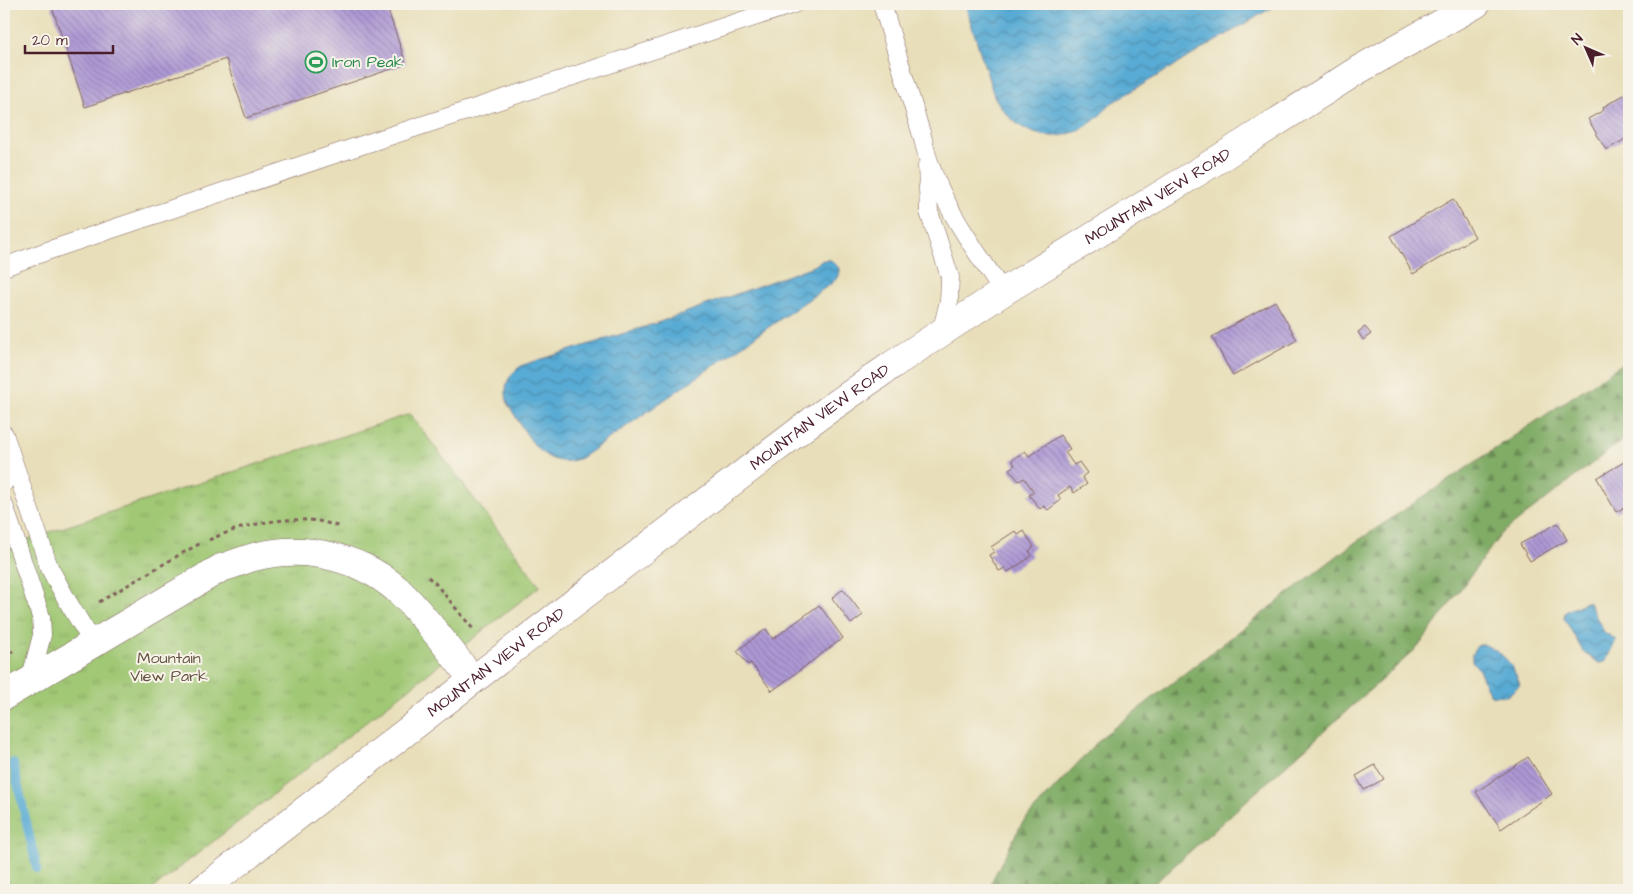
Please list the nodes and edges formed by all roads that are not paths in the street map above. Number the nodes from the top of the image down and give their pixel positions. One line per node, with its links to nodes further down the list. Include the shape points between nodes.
1 (794, 4): 5 (lane, via 353,148)
2 (882, 4): 4 (lane)
3 (1476, 4): 6 (street, MOUNTAIN VIEW ROAD, via 1358,70)
4 (926, 155): 6 (lane, via 952,213); 7 (lane, via 929,212 950,277 949,301)
5 (4, 268)
6 (1003, 292): 7 (street, MOUNTAIN VIEW ROAD)
7 (941, 334): 14 (street, MOUNTAIN VIEW ROAD, via 812,421)
8 (4, 434): 9 (lane)
9 (12, 461): 10 (lane); 12 (lane, via 49,567)
10 (4, 483)
11 (4, 504): 13 (lane, via 41,617 42,635)
12 (93, 643): 13 (street); 14 (street, via 221,568 254,557 301,552 345,559 386,582 404,596 436,632)
13 (30, 680): 15 (street)
14 (473, 680): 16 (street, MOUNTAIN VIEW ROAD)
15 (4, 696)
16 (202, 890)

